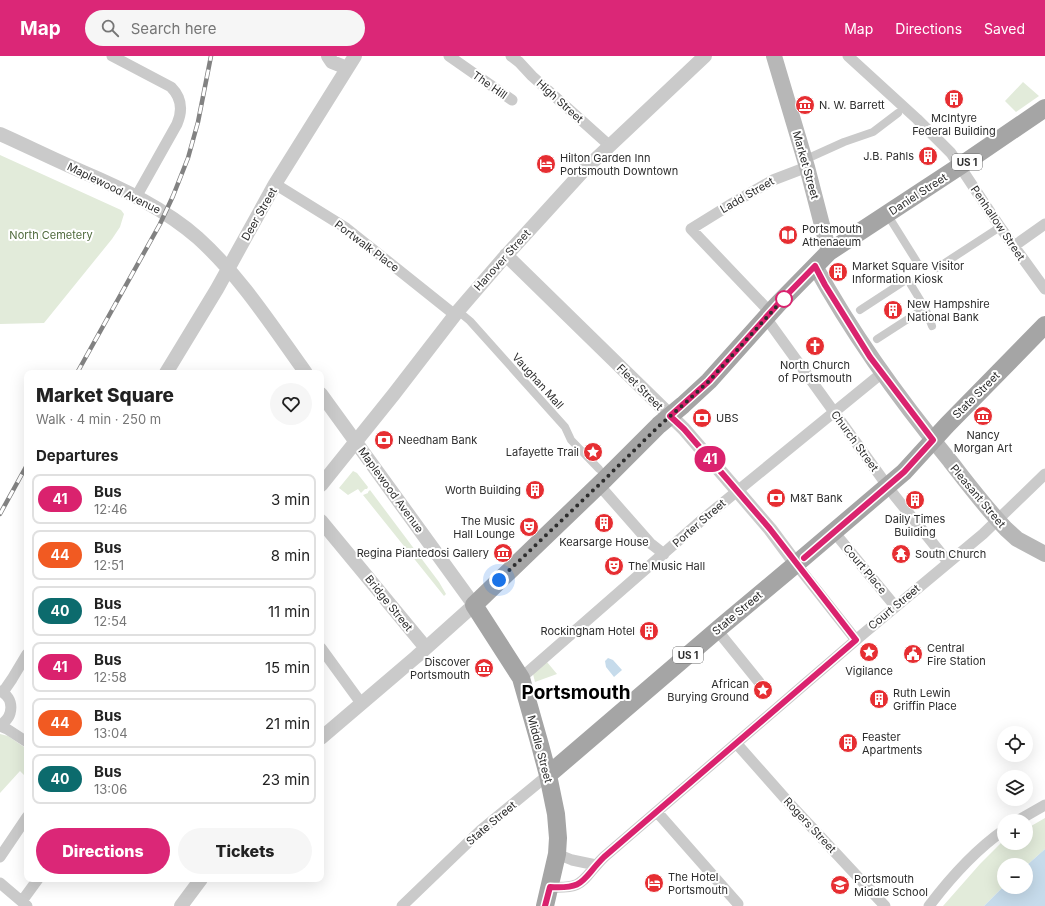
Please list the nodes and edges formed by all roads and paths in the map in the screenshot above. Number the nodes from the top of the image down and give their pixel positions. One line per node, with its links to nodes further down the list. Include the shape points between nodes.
1 (328, 56): 9 (street, via 332,62)
2 (355, 56): 9 (street, Deer Street)
3 (449, 56): 10 (street, The Hill)
4 (511, 56): 14 (street, High Street)
5 (705, 56): 14 (street, Hanover Street)
6 (774, 56): 15 (main road, Market Street)
7 (848, 56): 16 (street, Penhallow Street, via 932,133)
8 (119, 58): 18 (street, via 172,87 177,93 181,108 177,124)
9 (346, 62): 17 (street, Deer Street)
10 (512, 100)
11 (1045, 108): 16 (main road, Daniel Street / US 1)
12 (898, 113): 15 (street, via 873,132 844,142)
13 (0, 134): 18 (street, Maplewood Avenue)
14 (610, 146): 24 (street, Hanover Street, via 584,170)
15 (810, 161): 23 (main road, Market Street); 33 (street, Ladd Street, via 691,229)
16 (960, 166): 19 (main road, Daniel Street / US 1); 21 (street, Penhallow Street)
17 (275, 184): 27 (street, Deer Street); 32 (street, Portwalk Place, via 346,228)
18 (136, 198): 27 (street, Maplewood Avenue, via 181,224)
19 (887, 214): 23 (main road, Daniel Street / US 1); 25 (street)
20 (1045, 224): 22 (street)
21 (1000, 227): 22 (street, Penhallow Street); 28 (street)
22 (1014, 246): 29 (street, Penhallow Street)
23 (829, 252): 26 (main road, US 1)
24 (506, 255): 32 (street, Hanover Street); 42 (street, Fleet Street)
25 (917, 262)
26 (815, 266): 33 (main road, US 1); 39 (main road, Pleasant Street)
27 (228, 268): 37 (street, Deer Street); 38 (street, Maplewood Avenue)
28 (937, 268)
29 (1045, 289)
30 (925, 308): 31 (street, via 909,282); 35 (street); 36 (street)
31 (860, 310)
32 (456, 313): 44 (street, Hanover Street); 46 (street, Vaughan Mall, via 470,321 565,428)
33 (768, 315): 41 (street, Church Street); 42 (main road, US 1, via 709,381)
34 (1045, 325): 43 (main road, State Street / US 1)
35 (932, 326)
36 (877, 339)
37 (168, 370)
38 (304, 370)
39 (882, 373): 41 (street, Porter Street); 43 (main road, Pleasant Street)
40 (324, 398): 44 (street, Maplewood Avenue)
41 (834, 412): 48 (street, Church Street); 49 (street, Porter Street)
42 (670, 416): 46 (main road, US 1); 49 (street, Fleet Street)
43 (933, 440): 48 (main road, State Street / US 1, via 904,472); 50 (main road, Pleasant Street)
44 (356, 442): 47 (street, Hanover Street); 57 (street, Maplewood Avenue)
45 (1045, 474): 50 (street, Court Street)
46 (599, 477): 53 (street, via 650,543); 57 (main road, US 1)
47 (324, 481)
48 (887, 486): 52 (main road, State Street / US 1); 55 (street, Church Street)
49 (737, 491): 53 (street, Porter Street); 56 (street, Fleet Street)
50 (997, 520): 54 (main road, Pleasant Street, via 1011,534); 55 (street, Court Street)
51 (324, 524): 61 (street, Bridge Street)
52 (834, 532): 56 (main road, State Street / US 1); 58 (street, Court Place)
53 (664, 554): 64 (street, Porter Street)
54 (1045, 554)
55 (948, 562): 58 (street, Court Street)
56 (796, 564): 59 (main road, State Street / US 1); 60 (street, Fleet Street)
57 (474, 605): 61 (street); 64 (main road, Middle Street)
58 (895, 606): 60 (street, Court Street)
59 (717, 630): 65 (street); 73 (main road, State Street / US 1)
60 (856, 640): 71 (street, Court Street)
61 (426, 648): 67 (street)
62 (324, 652): 67 (street)
63 (24, 659): 66 (street)
64 (521, 678): 72 (main road, Middle Street)
65 (759, 682)
66 (1, 691): 68 (street, via 7,696 11,706 8,718)
67 (361, 703): 69 (street)
68 (0, 725): 70 (street)
69 (324, 735)
70 (24, 740)
71 (736, 743): 76 (street, Court Street); 92 (street, Rogers Street)
72 (540, 745): 73 (main road, via 552,756); 74 (main road, Middle Street)
73 (581, 746): 74 (main road, State Street / US 1)
74 (548, 775): 80 (main road, Middle Street, via 556,814); 90 (street, State Street, via 476,834)
75 (1045, 805): 77 (street)
76 (657, 812): 82 (street, Court Street); 88 (street)
77 (1029, 814)
78 (24, 821): 81 (street)
79 (997, 836): 93 (street, via 953,875)
80 (557, 854): 82 (street, via 572,860); 86 (main road, Middle Street)
81 (0, 857)
82 (596, 864): 86 (street, Court Street, via 580,884 565,888)
83 (36, 882): 87 (street)
84 (199, 882): 89 (street)
85 (0, 883): 87 (street)
86 (550, 887): 91 (main road, Middle Street)
87 (25, 904)
88 (738, 904)
89 (181, 906)
90 (402, 906)
91 (545, 906)
92 (885, 906)
93 (929, 906)

